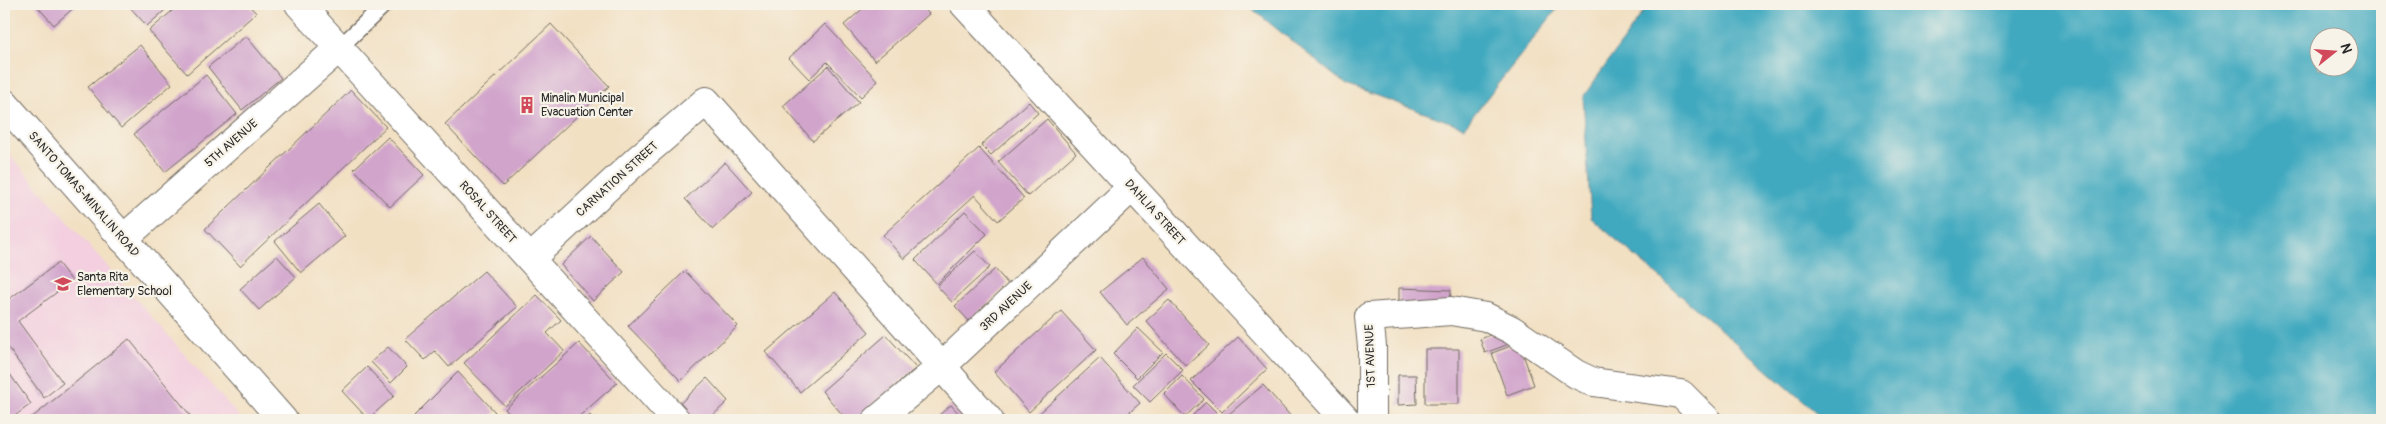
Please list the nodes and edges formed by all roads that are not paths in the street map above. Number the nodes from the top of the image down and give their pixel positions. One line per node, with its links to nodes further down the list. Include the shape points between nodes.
1 (298, 4): 4 (street, ROSAL STREET)
2 (385, 4): 4 (lane)
3 (964, 4): 6 (street, DAHLIA STREET)
4 (339, 48): 7 (street, 5TH AVENUE); 8 (street, ROSAL STREET)
5 (4, 104): 7 (street, SANTO TOMAS-MINALIN ROAD)
6 (1132, 187): 9 (street, 3RD AVENUE); 14 (street, DAHLIA STREET)
7 (123, 239): 10 (street, SANTO TOMAS-MINALIN ROAD)
8 (530, 259): 9 (street, CARNATION STREET, via 706,101); 11 (street, ROSAL STREET)
9 (941, 367): 12 (street, 3RD AVENUE); 13 (street)
10 (283, 420)
11 (676, 420)
12 (877, 420)
13 (989, 420)
14 (1346, 420)
15 (1372, 420): 16 (street, 1ST AVENUE, via 1369,317 1451,311 1486,317 1593,382 1681,394)
16 (1707, 420)

